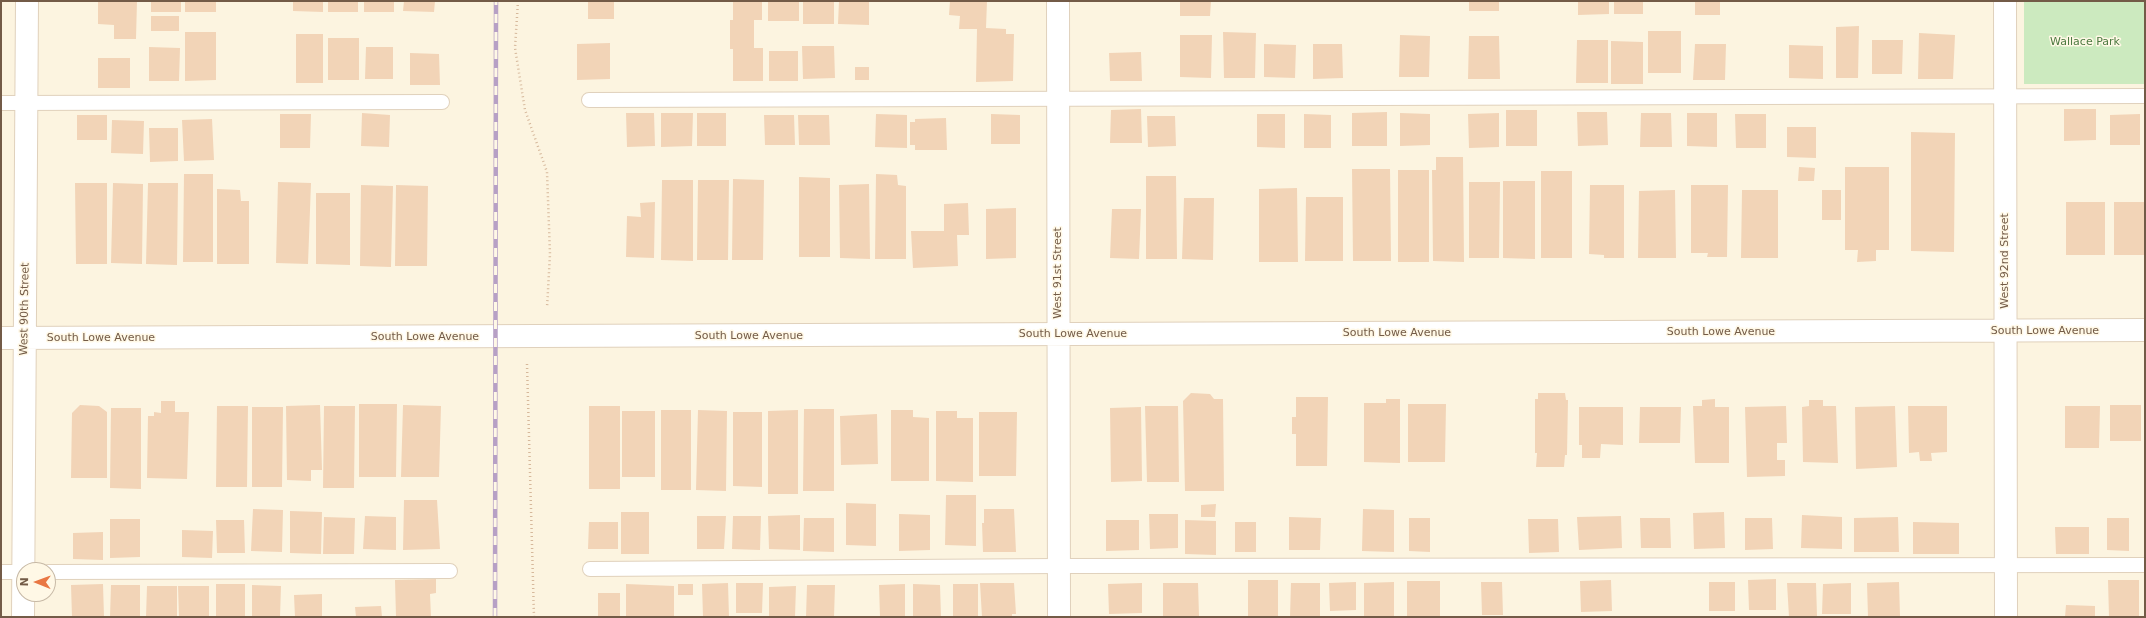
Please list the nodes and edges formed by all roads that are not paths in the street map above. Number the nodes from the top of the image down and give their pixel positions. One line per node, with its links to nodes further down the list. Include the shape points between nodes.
1 (28, 1): 10 (street, West 90th Street)
2 (1058, 1): 6 (street, West 91st Street)
3 (2005, 1): 4 (street, West 92nd Street)
4 (2006, 96): 5 (lane); 6 (lane); 12 (street, West 92nd Street)
5 (2145, 96)
6 (1058, 99): 7 (lane); 13 (street, West 91st Street)
7 (589, 100)
8 (442, 102): 10 (lane)
9 (1, 103): 10 (lane)
10 (27, 103): 15 (street, West 90th Street)
11 (2145, 330): 12 (street, South Lowe Avenue)
12 (2006, 331): 13 (street, South Lowe Avenue); 19 (street, West 92nd Street)
13 (1058, 334): 15 (street, South Lowe Avenue); 18 (street, West 91st Street)
14 (1, 338): 15 (street, South Lowe Avenue)
15 (25, 338): 16 (street, West 90th Street)
16 (24, 562)
17 (2145, 565): 19 (lane)
18 (1059, 566): 19 (lane); 20 (lane); 27 (street, West 91st Street)
19 (2006, 566): 28 (street, West 92nd Street)
20 (590, 569)
21 (450, 571): 24 (lane)
22 (1, 572): 23 (lane)
23 (16, 572)
24 (56, 572)
25 (23, 602): 26 (street, West 90th Street)
26 (23, 617)
27 (1059, 617)
28 (2006, 617)

